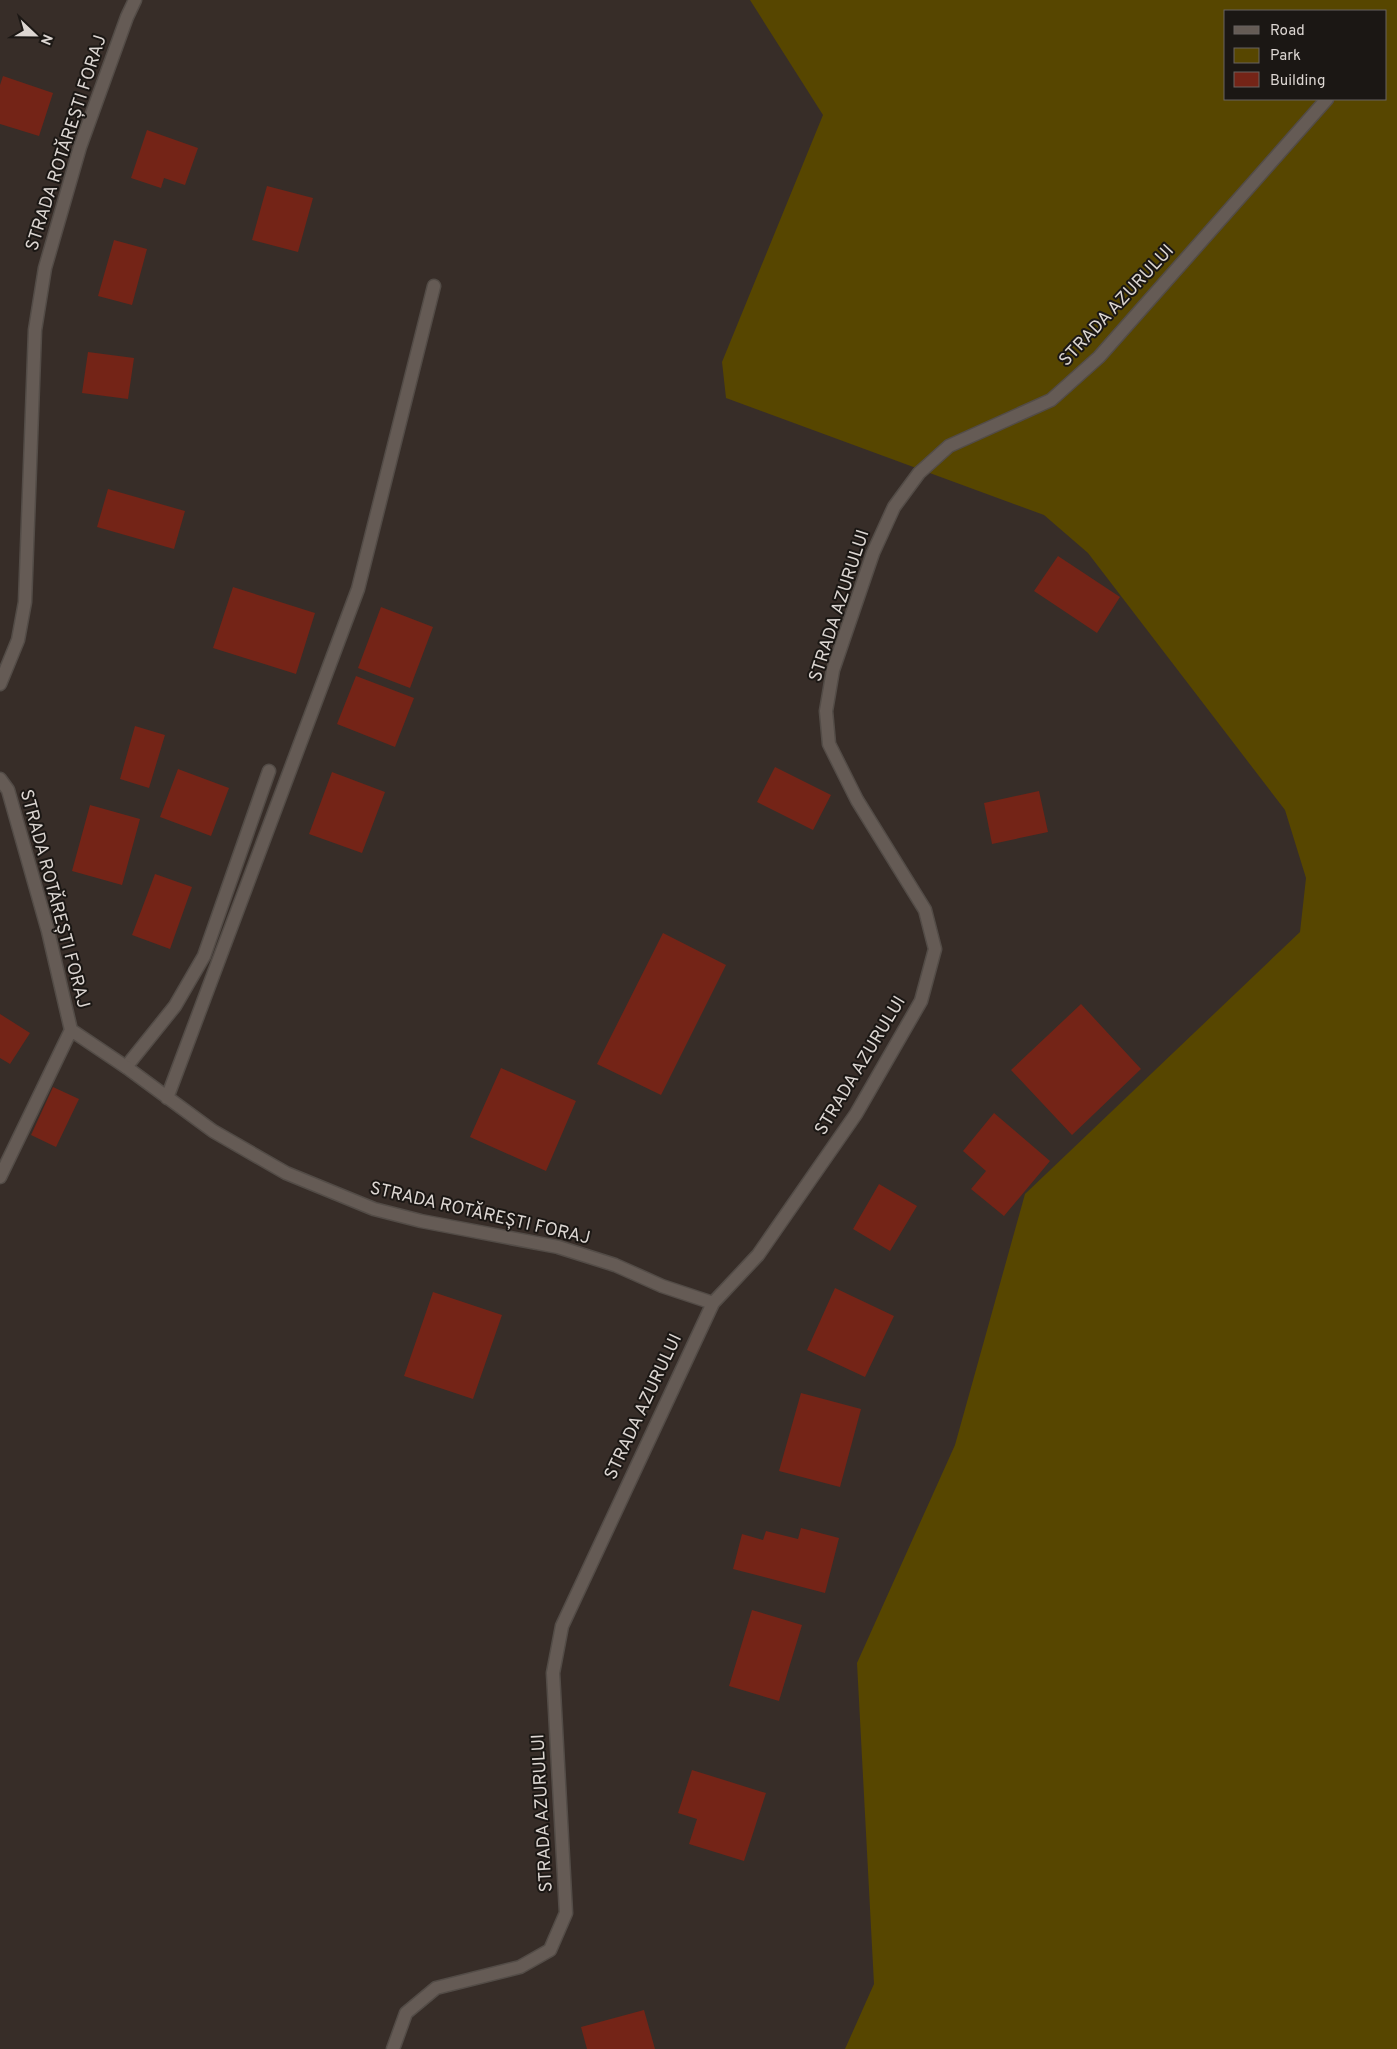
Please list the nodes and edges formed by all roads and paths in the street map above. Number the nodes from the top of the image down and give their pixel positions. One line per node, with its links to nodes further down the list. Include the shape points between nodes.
1 (136, 0): 4 (street, STRADA ROTĂREȘTI FORAJ, via 127,16 80,147 45,268 35,330 24,602 18,640)
2 (1326, 100): 11 (street, STRADA AZURULUI, via 1099,357 1051,400 949,446 919,473 894,507 873,553 833,670 826,711 828,744 856,800 925,910 934,949 921,1001 856,1114 758,1255)
3 (434, 286): 9 (street, via 358,588)
4 (0, 684)
5 (269, 771): 8 (street, via 204,956 175,1006)
6 (0, 779): 7 (street, STRADA ROTĂREȘTI FORAJ, via 8,790 48,931)
7 (71, 1030): 8 (street, STRADA ROTĂREȘTI FORAJ); 10 (street, STRADA ROTĂREȘTI FORAJ)
8 (126, 1067): 9 (street, STRADA ROTĂREȘTI FORAJ)
9 (168, 1098): 11 (street, STRADA ROTĂREȘTI FORAJ, via 213,1131 286,1173 374,1209 558,1248 615,1265 662,1286)
10 (0, 1177)
11 (713, 1303): 12 (street, STRADA AZURULUI, via 562,1626 554,1673 566,1913 550,1950 520,1967 436,1988 406,2013)
12 (393, 2049)

